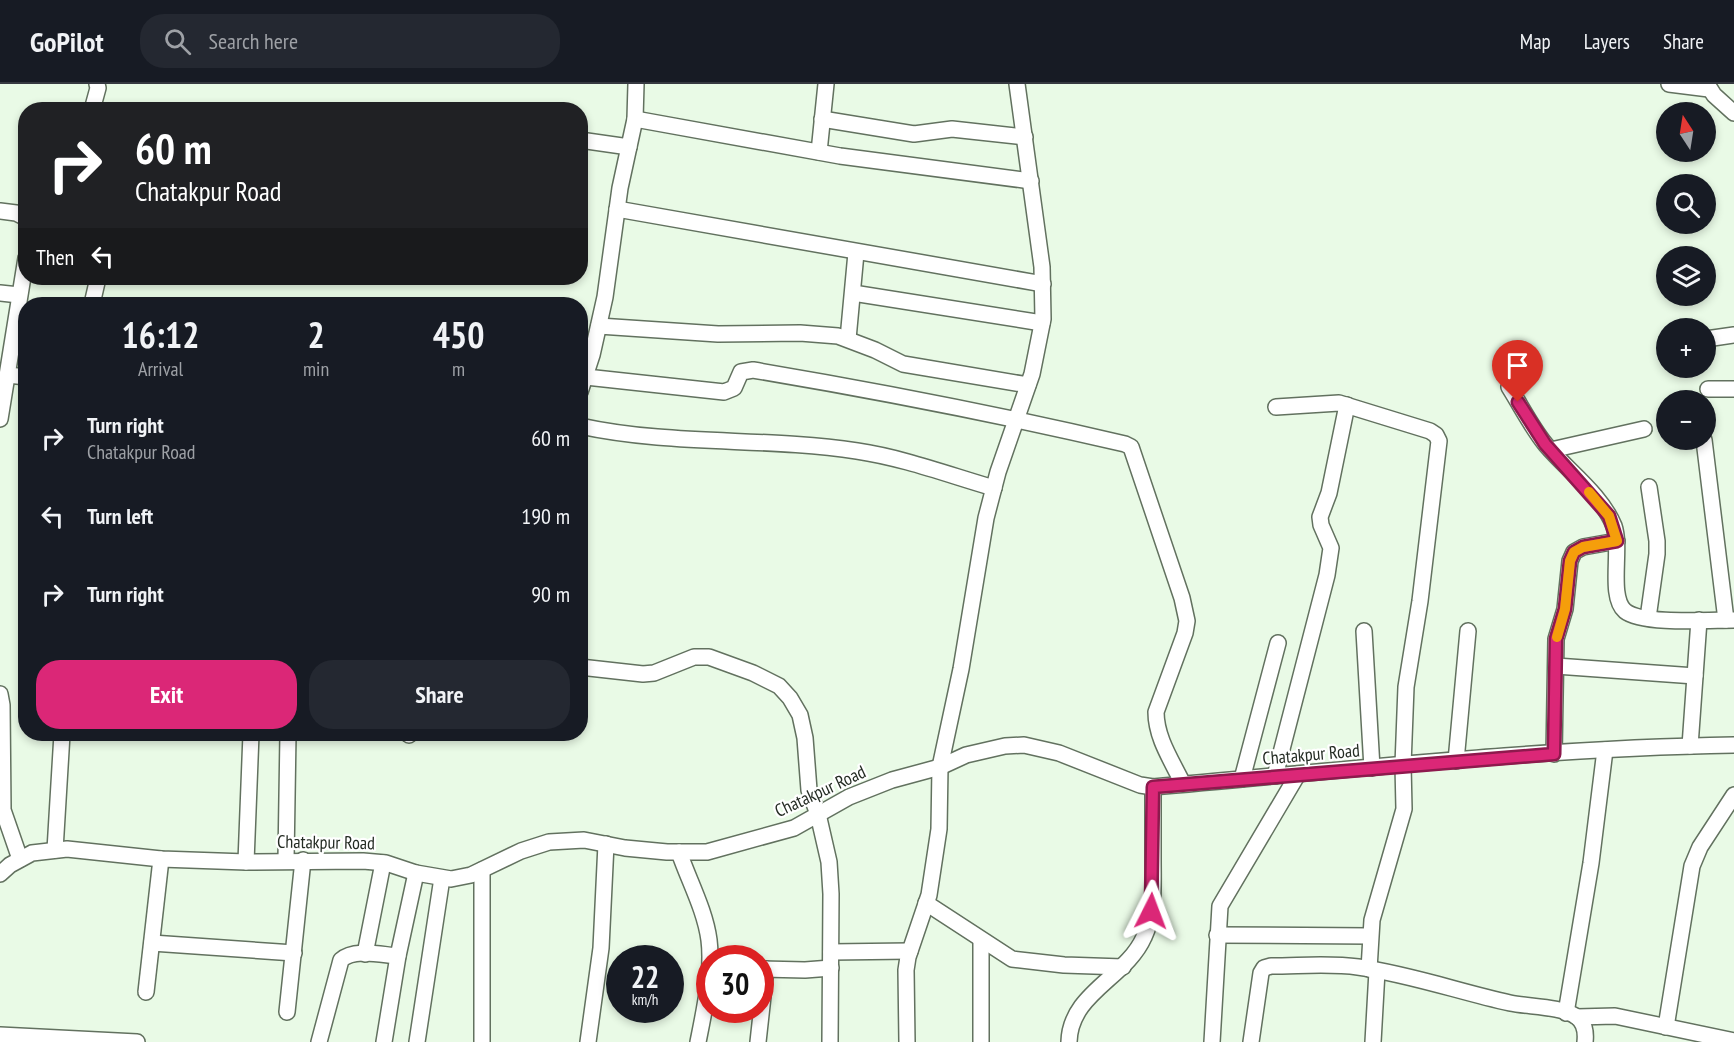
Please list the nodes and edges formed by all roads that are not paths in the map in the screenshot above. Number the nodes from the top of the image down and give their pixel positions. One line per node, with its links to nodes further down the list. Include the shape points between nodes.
1 (98, 84): 7 (street)
2 (636, 84): 9 (street)
3 (826, 84): 10 (street)
4 (1017, 84): 11 (street)
5 (1669, 84): 6 (street)
6 (1708, 86): 8 (street)
7 (94, 102)
8 (1734, 113)
9 (635, 119): 13 (street); 14 (street)
10 (822, 119): 11 (street, via 914,134 952,129); 14 (street)
11 (1025, 137): 15 (street)
12 (588, 141): 13 (street)
13 (629, 147): 16 (street)
14 (819, 152): 15 (street)
15 (1031, 181): 20 (street)
16 (617, 209): 19 (street); 27 (street)
17 (0, 211): 18 (street)
18 (18, 214)
19 (856, 253): 20 (street); 23 (street)
20 (1043, 284): 26 (street)
21 (21, 285): 24 (street)
22 (0, 293): 24 (street)
23 (854, 293): 26 (street); 30 (street)
24 (19, 295)
25 (18, 302): 32 (street)
26 (1042, 323): 35 (street)
27 (599, 326): 30 (street, via 718,334 800,333); 31 (street)
28 (1734, 335): 29 (street)
29 (1716, 338)
30 (848, 339): 35 (street, via 903,364)
31 (588, 367)
32 (8, 375): 33 (street); 42 (street)
33 (18, 376)
34 (588, 385): 41 (street, via 724,392 734,388 741,372 753,370)
35 (1028, 385): 41 (street)
36 (1509, 387): 45 (street)
37 (1708, 389): 38 (street)
38 (1734, 389)
39 (1347, 405): 40 (street, via 1321,402); 68 (street, via 1430,431 1439,441 1406,687); 72 (street, via 1329,493 1320,517 1331,548 1327,575)
40 (1276, 407)
41 (1017, 419): 48 (street); 74 (street, via 1131,447 1187,621 1156,712 1160,736)
42 (0, 420)
43 (588, 428): 48 (street, via 698,441 859,451)
44 (1644, 429): 45 (street)
45 (1551, 450): 49 (street, via 1609,516)
46 (1705, 450): 52 (street)
47 (1649, 487): 50 (street, via 1657,554)
48 (994, 488): 69 (street)
49 (1617, 541): 50 (street, via 1618,599 1633,616); 56 (street, via 1574,552 1556,639)
50 (1648, 618): 51 (street)
51 (1699, 620): 52 (street); 58 (street)
52 (1730, 620)
53 (1364, 631): 70 (street)
54 (1468, 632): 67 (street)
55 (1278, 643): 73 (street)
56 (1556, 666): 58 (street); 66 (street)
57 (588, 668): 77 (street, via 643,674 694,657 709,657 779,686 800,716 806,738 809,790)
58 (1695, 676): 64 (street)
59 (0, 694): 81 (street, via 3,810)
60 (62, 741): 79 (street)
61 (251, 741): 85 (street)
62 (288, 741): 83 (street)
63 (1734, 745): 64 (street, Chatakpur Road)
64 (1690, 746): 65 (street, Chatakpur Road)
65 (1605, 750): 66 (street, Chatakpur Road); 107 (street)
66 (1554, 754): 67 (street, Chatakpur Road)
67 (1456, 761): 68 (street, Chatakpur Road)
68 (1403, 765): 70 (street, Chatakpur Road); 93 (street, via 1404,814)
69 (940, 767): 75 (street, Chatakpur Road, via 988,748 1023,745 1059,753); 77 (street, Chatakpur Road, via 892,780); 91 (street, via 939,829)
70 (1372, 768): 71 (street, Chatakpur Road)
71 (1298, 774): 72 (street, Chatakpur Road); 92 (street, via 1220,906)
72 (1275, 776): 73 (street, Chatakpur Road)
73 (1242, 779): 74 (street, Chatakpur Road)
74 (1183, 784): 75 (street, Chatakpur Road)
75 (1153, 787): 102 (street, via 1150,924)
76 (1734, 795): 110 (street, via 1692,866)
77 (818, 814): 80 (street, Chatakpur Road, via 794,828 707,852); 101 (street, via 830,862)
78 (606, 844): 80 (street, Chatakpur Road); 87 (street, Chatakpur Road, via 584,840 549,842 521,850); 118 (street, via 601,948)
79 (55, 850): 81 (street, Chatakpur Road); 82 (street, Chatakpur Road)
80 (679, 852): 96 (street, via 704,920)
81 (20, 859): 89 (street, Chatakpur Road)
82 (161, 859): 85 (street, Chatakpur Road); 95 (street)
83 (286, 860): 84 (street, Chatakpur Road); 85 (street, Chatakpur Road)
84 (303, 860): 86 (street, Chatakpur Road); 98 (street)
85 (246, 862)
86 (383, 863): 88 (street, Chatakpur Road); 99 (street)
87 (482, 870): 90 (street, Chatakpur Road, via 461,878); 117 (street)
88 (416, 873): 90 (street, Chatakpur Road); 100 (street)
89 (0, 874)
90 (442, 878): 116 (street)
91 (926, 903): 94 (street); 97 (street)
92 (1216, 935): 93 (street); 125 (street)
93 (1370, 936): 104 (street)
94 (981, 940): 102 (street, via 1012,959); 123 (street)
95 (152, 943): 98 (street); 105 (street)
96 (708, 945)
97 (910, 951): 101 (street); 122 (street, via 906,970)
98 (294, 953): 106 (street)
99 (365, 954): 100 (street); 114 (street, via 354,953 341,960)
100 (398, 956): 115 (street)
101 (831, 960): 103 (street, via 805,970); 121 (street)
102 (1123, 967): 124 (street, via 1081,1006 1071,1022)
103 (774, 969)
104 (1373, 970): 107 (street); 126 (street, via 1325,966 1264,968); 127 (street)
105 (146, 992)
106 (287, 1012)
107 (1571, 1015): 110 (street, via 1615,1016); 128 (street, via 1583,1024)
108 (701, 1023): 119 (street)
109 (759, 1023): 120 (street)
110 (1666, 1027): 112 (street)
111 (0, 1035): 113 (street)
112 (1734, 1041)
113 (137, 1042)
114 (319, 1042)
115 (384, 1042)
116 (417, 1042)
117 (482, 1042)
118 (588, 1042)
119 (698, 1042)
120 (758, 1042)
121 (830, 1042)
122 (907, 1042)
123 (981, 1042)
124 (1069, 1042)
125 (1212, 1042)
126 (1251, 1042)
127 (1373, 1042)
128 (1585, 1042)

